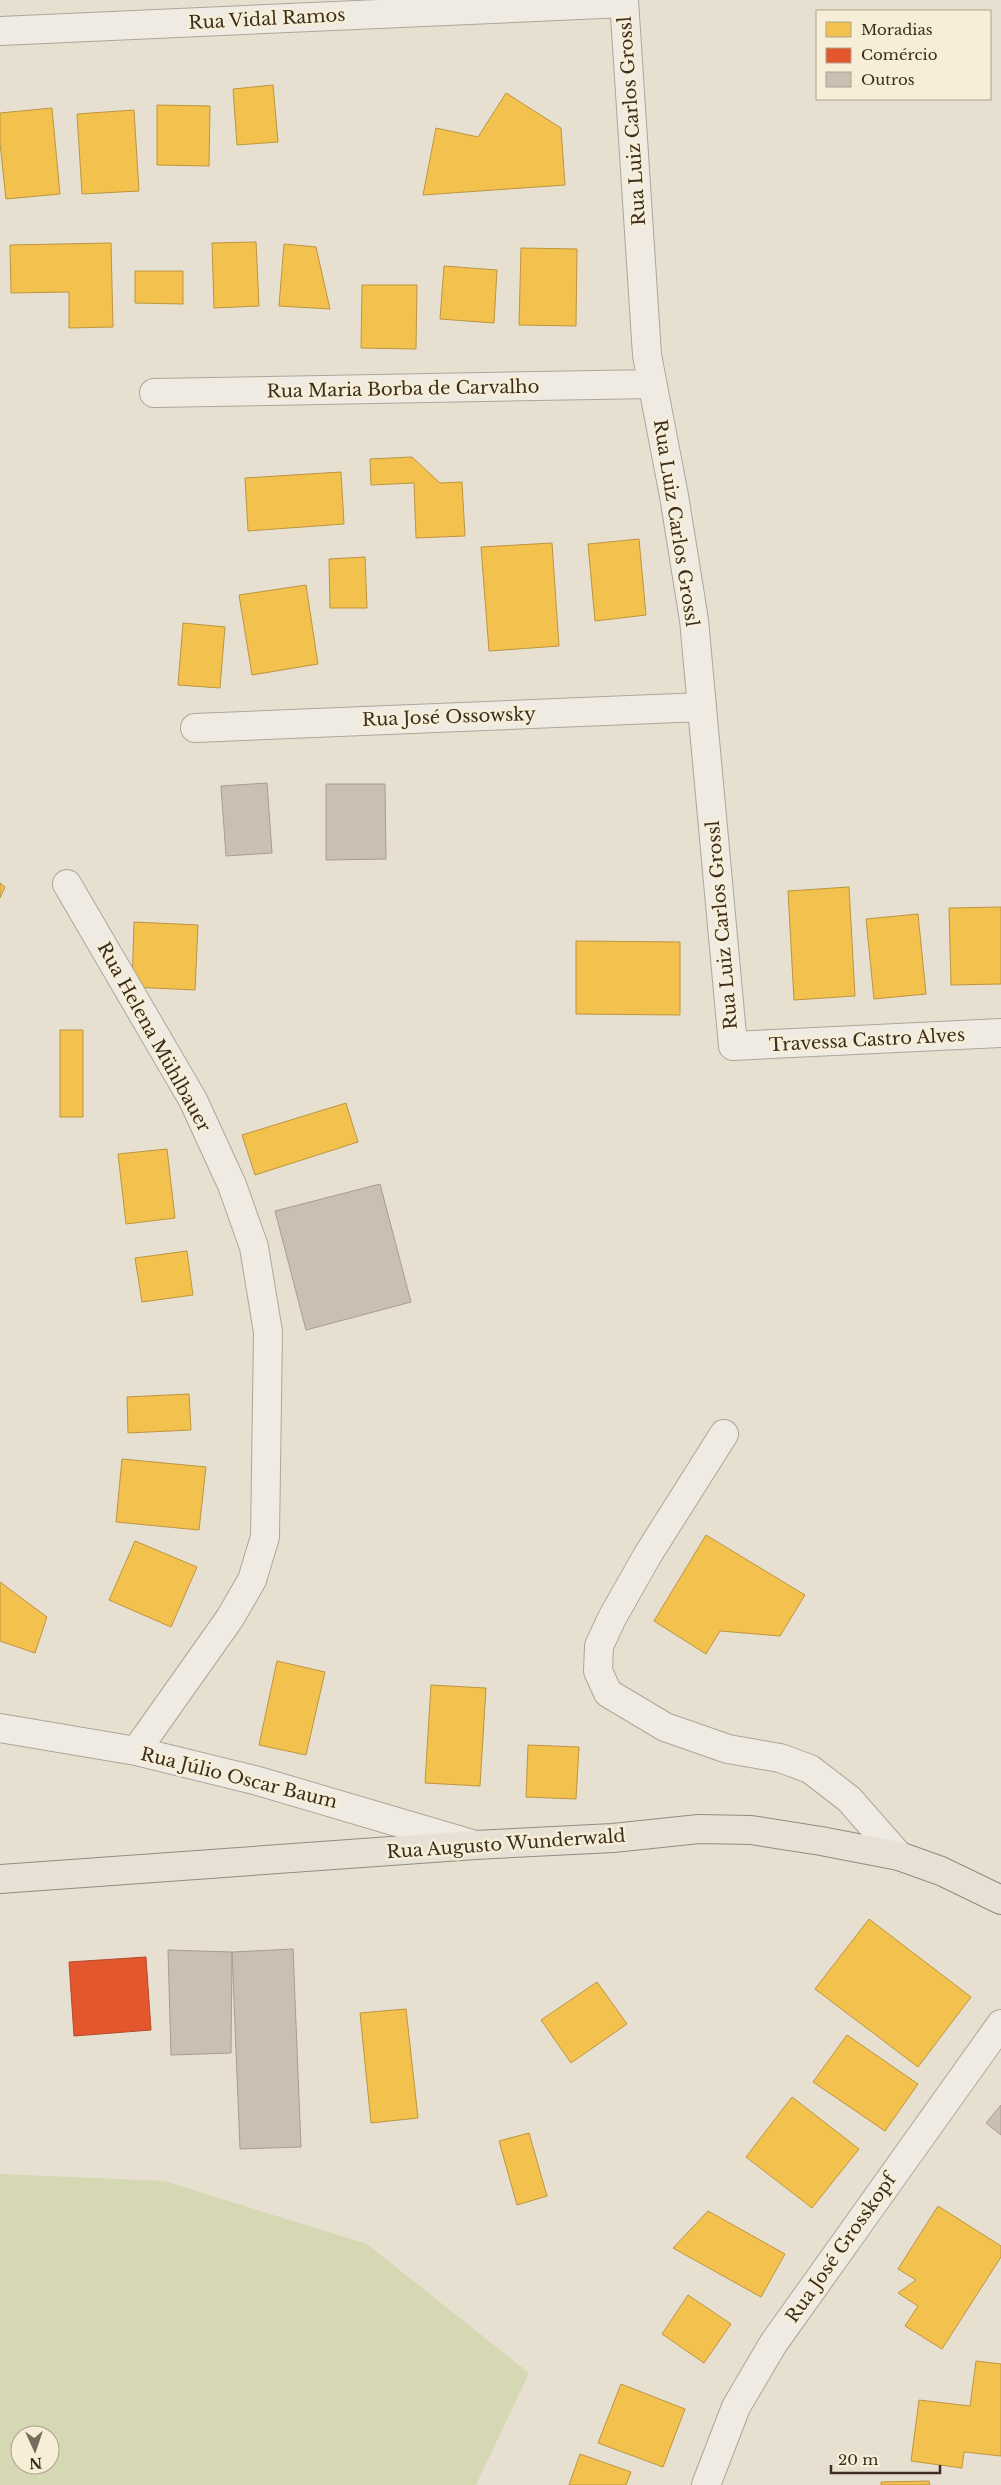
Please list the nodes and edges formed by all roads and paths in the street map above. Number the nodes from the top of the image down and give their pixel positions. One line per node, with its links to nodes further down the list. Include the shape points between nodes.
1 (624, 1): 2 (street, Rua Vidal Ramos); 3 (street, Rua Luiz Carlos Grossl, via 645,328)
2 (0, 31)
3 (652, 384): 4 (street, Rua Maria Borba de Carvalho); 5 (street, Rua Luiz Carlos Grossl, via 686,561)
4 (154, 393)
5 (702, 706): 6 (street, Rua José Ossowsky); 9 (street, Rua Luiz Carlos Grossl)
6 (195, 728)
7 (67, 884): 12 (street, Rua Helena Mühlbauer, via 193,1100 232,1186 254,1247 268,1332 265,1537 252,1580 230,1618)
8 (1001, 1034): 9 (street, Travessa Castro Alves)
9 (733, 1046)
10 (724, 1434): 14 (street, via 612,1618 599,1646 598,1671 608,1694 665,1727 728,1749 780,1758 810,1769 849,1799)
11 (0, 1728): 12 (street, Rua Júlio Oscar Baum)
12 (136, 1751): 13 (street, Rua Júlio Oscar Baum, via 258,1781)
13 (475, 1845): 14 (main road, Rua Augusto Wunderwald, via 614,1838 700,1829 743,1830); 15 (main road, Rua Augusto Wunderwald)
14 (899, 1856): 16 (main road, Rua Augusto Wunderwald, via 941,1871)
15 (0, 1879)
16 (1001, 1900)
17 (1001, 2024): 18 (street, Rua José Grosskopf, via 774,2344 736,2407)
18 (706, 2485)

